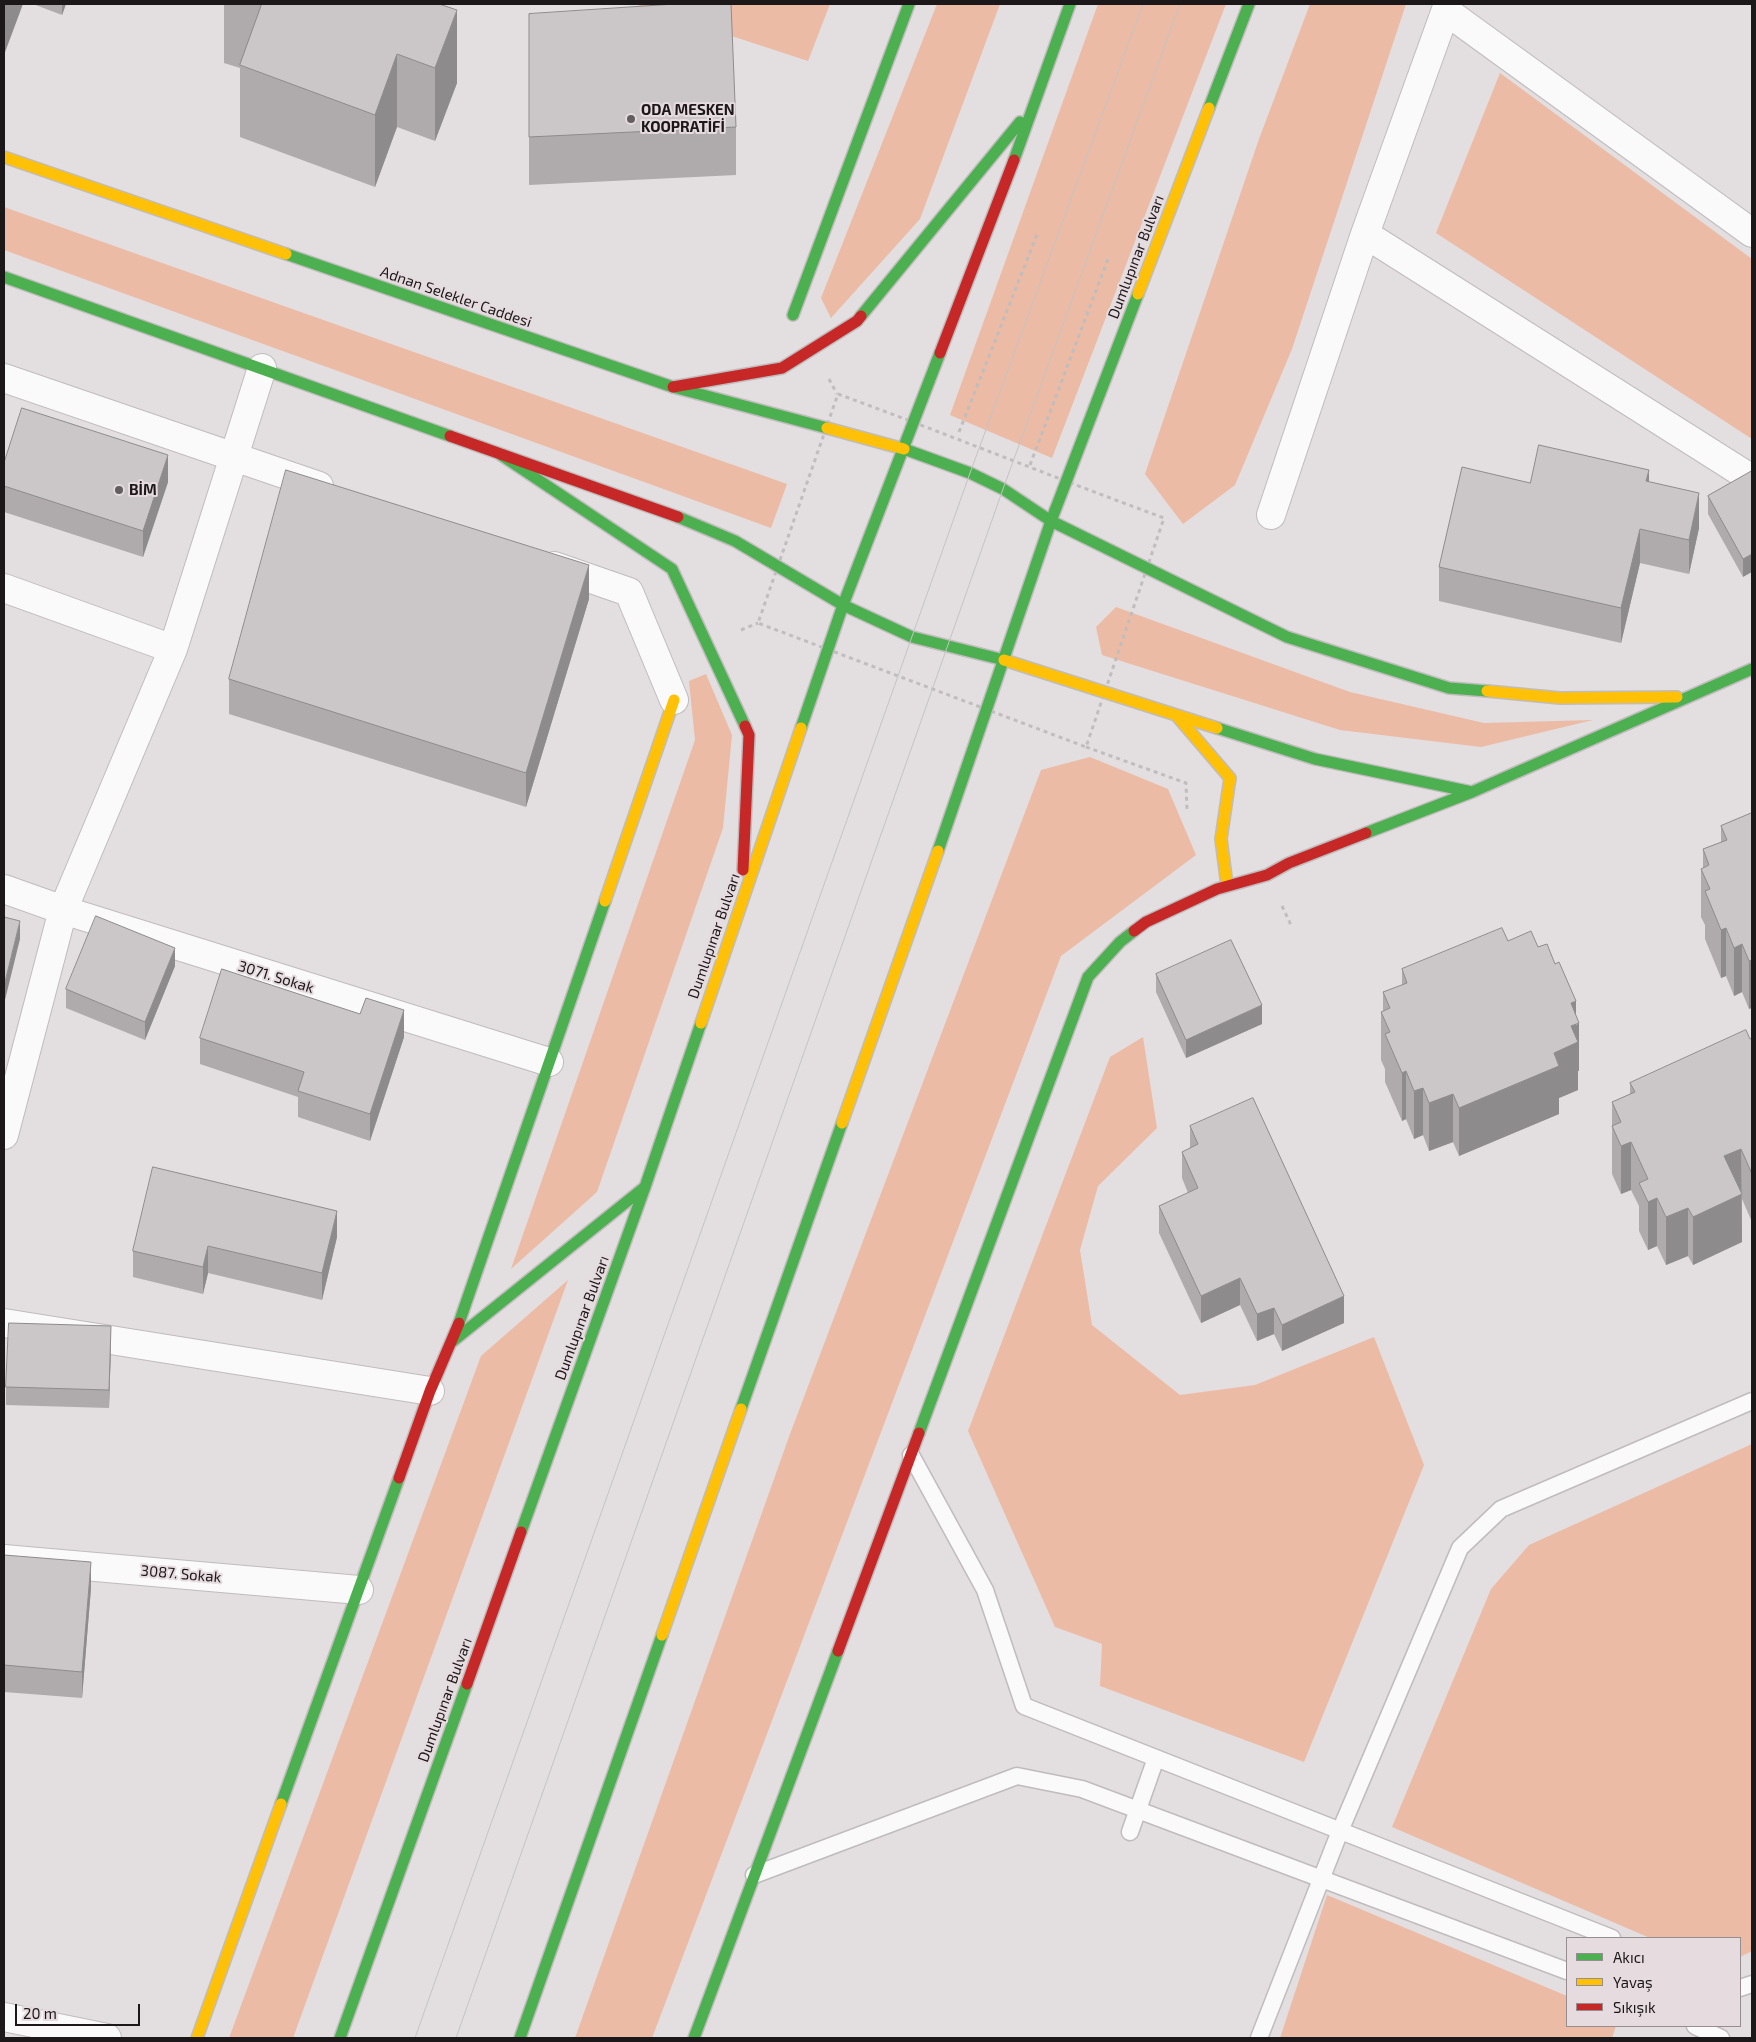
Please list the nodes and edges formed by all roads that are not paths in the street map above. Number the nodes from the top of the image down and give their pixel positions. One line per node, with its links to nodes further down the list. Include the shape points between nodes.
1 (909, 4): 10 (main road)
2 (1070, 4): 5 (main road, Dumlupınar Bulvarı)
3 (1249, 4): 20 (main road, Dumlupınar Bulvarı)
4 (1447, 8): 7 (street); 8 (street)
5 (1036, 103): 13 (main road, via 856,321 782,368); 14 (main road, Dumlupınar Bulvarı)
6 (4, 157): 13 (main road, Adnan Selekler Caddesi)
7 (1752, 233)
8 (1365, 234): 17 (street); 19 (street)
9 (4, 277): 11 (main road)
10 (793, 315)
11 (262, 368): 15 (main road); 16 (street)
12 (4, 378): 16 (street)
13 (673, 387): 14 (main road, Adnan Selekler Caddesi)
14 (904, 449): 20 (main road, via 1003,489); 23 (main road, Dumlupınar Bulvarı)
15 (501, 455): 23 (main road, via 686,520 735,541); 33 (main road, via 672,569 749,735)
16 (234, 457): 18 (street); 24 (street)
17 (1752, 479)
18 (347, 495)
19 (1271, 515)
20 (1051, 521): 25 (main road, Dumlupınar Bulvarı); 27 (main road, via 1287,637 1450,688 1560,698)
21 (535, 560): 28 (street, via 629,592)
22 (4, 588): 24 (street)
23 (843, 605): 25 (main road, via 912,637); 33 (main road, Dumlupınar Bulvarı)
24 (173, 649): 34 (street)
25 (1004, 660): 29 (main road); 53 (main road, Dumlupınar Bulvarı)
26 (1752, 669): 27 (main road)
27 (1689, 696): 30 (main road)
28 (674, 700): 35 (main road)
29 (1176, 715): 30 (main road, via 1314,759); 31 (main road, via 1230,778 1221,839)
30 (1472, 792): 31 (main road, via 1289,863 1267,875)
31 (1227, 885): 42 (main road, via 1146,922 1120,942 1088,977)
32 (4, 889): 34 (street, 3071. Sokak)
33 (742, 901): 37 (main road, Dumlupınar Bulvarı)
34 (63, 910): 35 (street, 3071. Sokak); 36 (street)
35 (549, 1062): 39 (main road)
36 (4, 1135)
37 (645, 1188): 39 (main road); 59 (main road, Dumlupınar Bulvarı)
38 (4, 1323): 40 (street)
39 (453, 1341): 40 (main road)
40 (430, 1391): 44 (main road)
41 (1752, 1401): 47 (lane, via 1501,1509 1460,1548)
42 (911, 1455): 45 (lane, via 985,1590 1024,1706); 49 (main road)
43 (4, 1559): 44 (street, 3087. Sokak)
44 (359, 1590): 58 (main road)
45 (1156, 1758): 46 (lane); 47 (lane)
46 (1138, 1810): 48 (lane); 49 (lane, via 1082,1789 1017,1776); 50 (lane)
47 (1340, 1831): 50 (lane); 51 (lane)
48 (1130, 1832)
49 (754, 1875): 61 (main road)
50 (1321, 1879): 52 (lane); 62 (lane)
51 (1609, 1937)
52 (1566, 1972)
53 (538, 1986): 54 (main road); 60 (main road, Dumlupınar Bulvarı)
54 (540, 2012)
55 (4, 2017): 57 (street)
56 (1697, 2027): 63 (lane)
57 (107, 2038)
58 (197, 2038)
59 (340, 2038)
60 (520, 2038)
61 (694, 2038)
62 (1259, 2038)
63 (1721, 2038)

